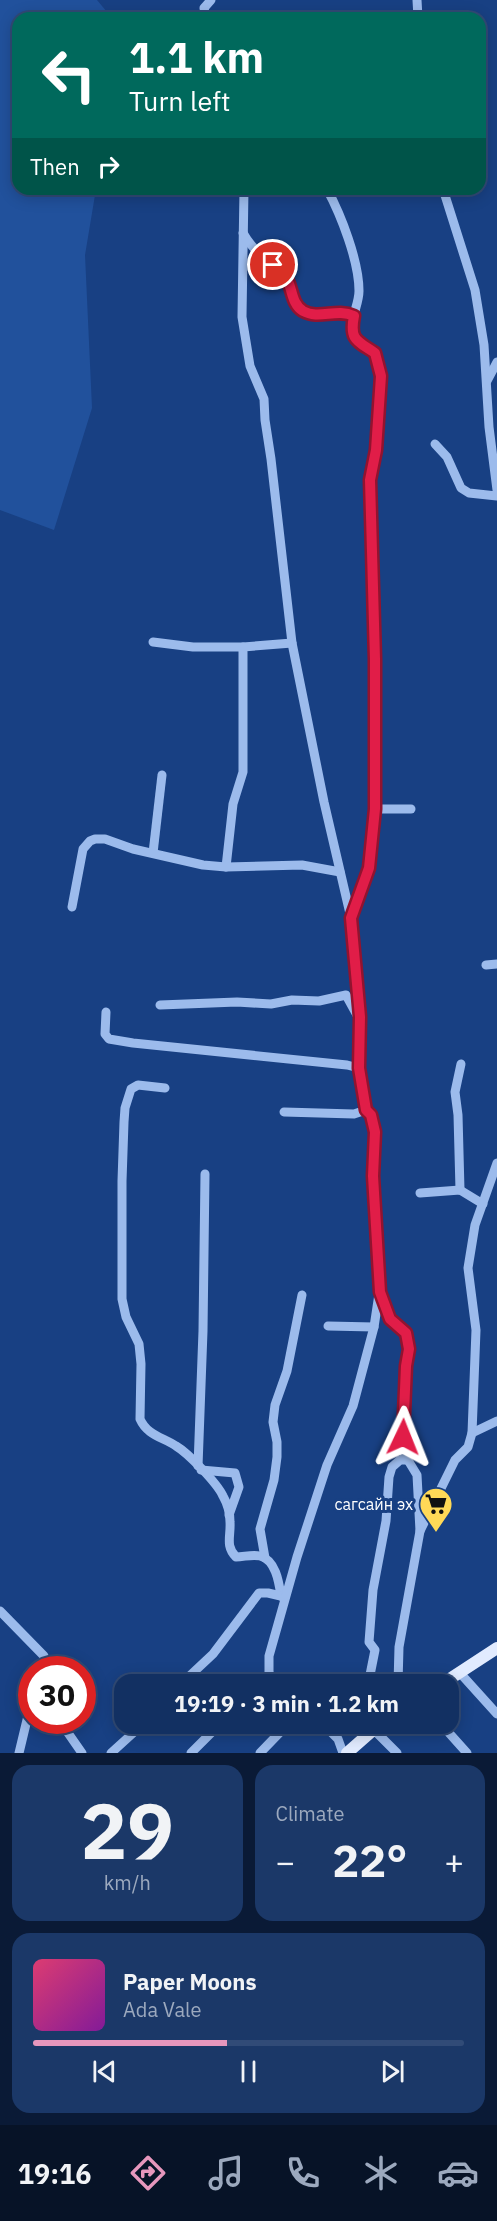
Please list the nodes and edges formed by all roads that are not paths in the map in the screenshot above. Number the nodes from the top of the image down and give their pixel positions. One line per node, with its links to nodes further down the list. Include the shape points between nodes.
1 (244, 195): 4 (street)
2 (330, 195): 5 (street, via 357,268 360,292)
3 (444, 195): 7 (street, via 475,290)
4 (243, 232): 5 (street, via 263,257 283,273 295,304 303,311 314,315 344,311); 12 (street, via 242,317 250,366 264,399)
5 (354, 316): 15 (street, via 353,334 358,344 375,353 381,376 370,480)
6 (497, 362): 7 (street)
7 (486, 383): 9 (street)
8 (435, 444): 10 (street, via 447,457 461,488 469,493)
9 (497, 490)
10 (497, 496)
11 (153, 642): 13 (street)
12 (292, 643): 13 (street); 19 (street)
13 (243, 647): 18 (street, via 243,772 233,804)
14 (162, 776): 17 (street)
15 (375, 809): 16 (street); 21 (street, via 369,868)
16 (411, 809)
17 (153, 853): 18 (street); 20 (street, via 105,839 90,841 83,849)
18 (226, 867): 19 (street, via 302,865)
19 (340, 872): 21 (street)
20 (72, 907)
21 (351, 918): 26 (street)
22 (497, 964): 23 (street)
23 (486, 965)
24 (160, 1005): 26 (street, via 272,1004 346,995)
25 (106, 1012): 28 (street, via 105,1034 109,1039)
26 (360, 1017): 28 (street)
27 (461, 1064): 34 (street, via 455,1092)
28 (359, 1068): 30 (street)
29 (165, 1088): 44 (street, via 138,1085 131,1089 125,1108 122,1299 139,1344 140,1419 144,1427 176,1446)
30 (366, 1110): 31 (street); 37 (street, via 375,1132 373,1176)
31 (284, 1112)
32 (497, 1163): 36 (street)
33 (205, 1174): 44 (street)
34 (460, 1190): 35 (street); 36 (street)
35 (420, 1193)
36 (483, 1204): 42 (street, via 468,1268 476,1330)
37 (380, 1292): 40 (street); 43 (street, via 390,1319 406,1333 408,1341 403,1442)
38 (302, 1295): 47 (street, via 287,1371 275,1405 277,1457 260,1529)
39 (328, 1326): 40 (street)
40 (374, 1327): 48 (street, via 353,1406 327,1465)
41 (497, 1421): 42 (street)
42 (472, 1433): 46 (street, via 468,1447 455,1460)
43 (407, 1460): 46 (street, via 417,1475); 55 (street, via 392,1467 389,1477 386,1521 373,1590 369,1642 375,1650)
44 (200, 1468): 45 (street, via 223,1495); 45 (street, via 235,1473 239,1487)
45 (229, 1515): 47 (street, via 229,1546 236,1557)
46 (420, 1531): 56 (street, via 399,1647)
47 (265, 1558): 48 (street, via 272,1564)
48 (283, 1597): 53 (street, via 259,1593 213,1654); 54 (street, via 269,1656)
49 (0, 1611): 51 (street)
50 (497, 1648): 52 (main road)
51 (44, 1656)
52 (460, 1673): 57 (street)
53 (192, 1674)
54 (269, 1674)
55 (370, 1674)
56 (398, 1674)
57 (497, 1714)
58 (24, 1734): 67 (street)
59 (69, 1734): 68 (street)
60 (132, 1734): 69 (street)
61 (210, 1734): 70 (street)
62 (278, 1734): 71 (street)
63 (333, 1734): 72 (street)
64 (367, 1734): 73 (main road)
65 (382, 1734): 74 (street)
66 (450, 1734): 75 (street)
67 (19, 1753)
68 (82, 1753)
69 (111, 1753)
70 (191, 1753)
71 (260, 1753)
72 (342, 1753)
73 (347, 1753)
74 (397, 1753)
75 (467, 1753)

